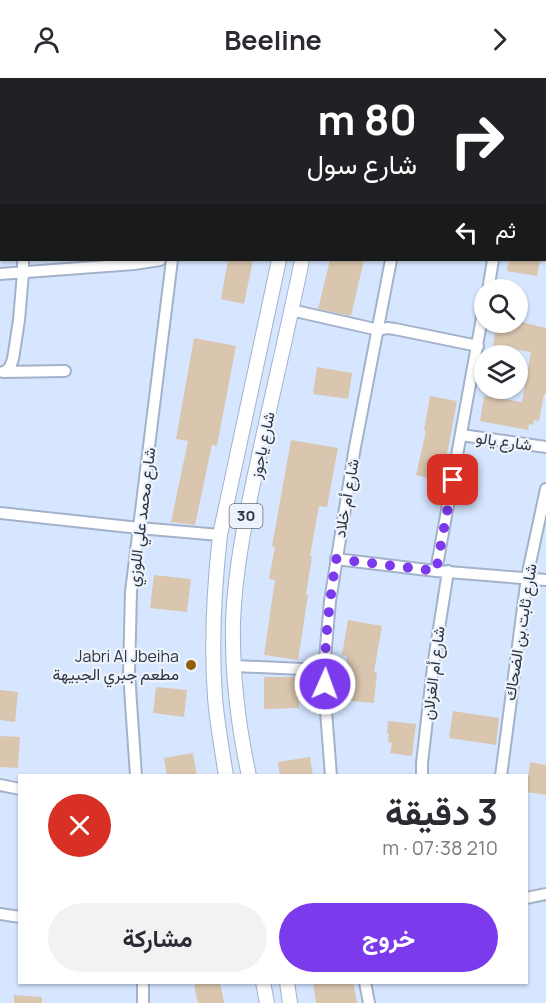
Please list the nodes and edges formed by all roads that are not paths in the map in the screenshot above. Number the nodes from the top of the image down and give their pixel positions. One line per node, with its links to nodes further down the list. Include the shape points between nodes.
1 (23, 261): 8 (street)
2 (154, 261): 8 (street)
3 (172, 261): 21 (street, شارع محمد علي اللوزي)
4 (279, 261): 22 (main road, شارع ياجوز / 30)
5 (302, 261): 11 (main road, شارع ياجوز / 30)
6 (391, 261): 12 (street, شارع أم خلاد)
7 (493, 261): 10 (street)
8 (23, 273): 9 (street); 16 (street, via 13,359)
9 (0, 274)
10 (490, 279)
11 (291, 310): 12 (street); 27 (main road, شارع ياجوز / 30, via 245,519 233,622)
12 (379, 330): 13 (street, via 395,329); 23 (street, شارع أم خلاد)
13 (474, 345)
14 (474, 367): 17 (street, شارع يالو)
15 (65, 371): 16 (street)
16 (2, 372)
17 (461, 435): 18 (street, شارع يالو); 24 (street, شارع يالو)
18 (546, 447)
19 (546, 489): 25 (street, شارع ثابت بن الضحاك)
20 (0, 513): 21 (street)
21 (139, 528): 22 (street); 29 (street, شارع محمد علي اللوزي, via 129,643)
22 (220, 535): 30 (main road, شارع ياجوز / 30, via 214,601 214,672)
23 (336, 559): 24 (street); 28 (street, شارع أم خلاد)
24 (442, 571): 25 (street); 33 (street, شارع أم الغزلان)
25 (527, 578): 26 (street); 34 (street, شارع ثابت بن الضحاك)
26 (546, 580)
27 (235, 666): 28 (street); 31 (main road, شارع ياجوز / 30, via 238,719)
28 (324, 670): 32 (street, شارع أم خلاد)
29 (136, 774)
30 (226, 774)
31 (249, 774)
32 (331, 774)
33 (422, 774)
34 (501, 774)
35 (0, 785): 36 (street)
36 (18, 789)
37 (546, 894): 38 (street)
38 (528, 898)
39 (0, 914): 40 (street)
40 (18, 917)
41 (143, 984): 44 (street)
42 (287, 984): 45 (main road)
43 (365, 984): 46 (street)
44 (143, 1003)
45 (290, 1003)
46 (369, 1003)

